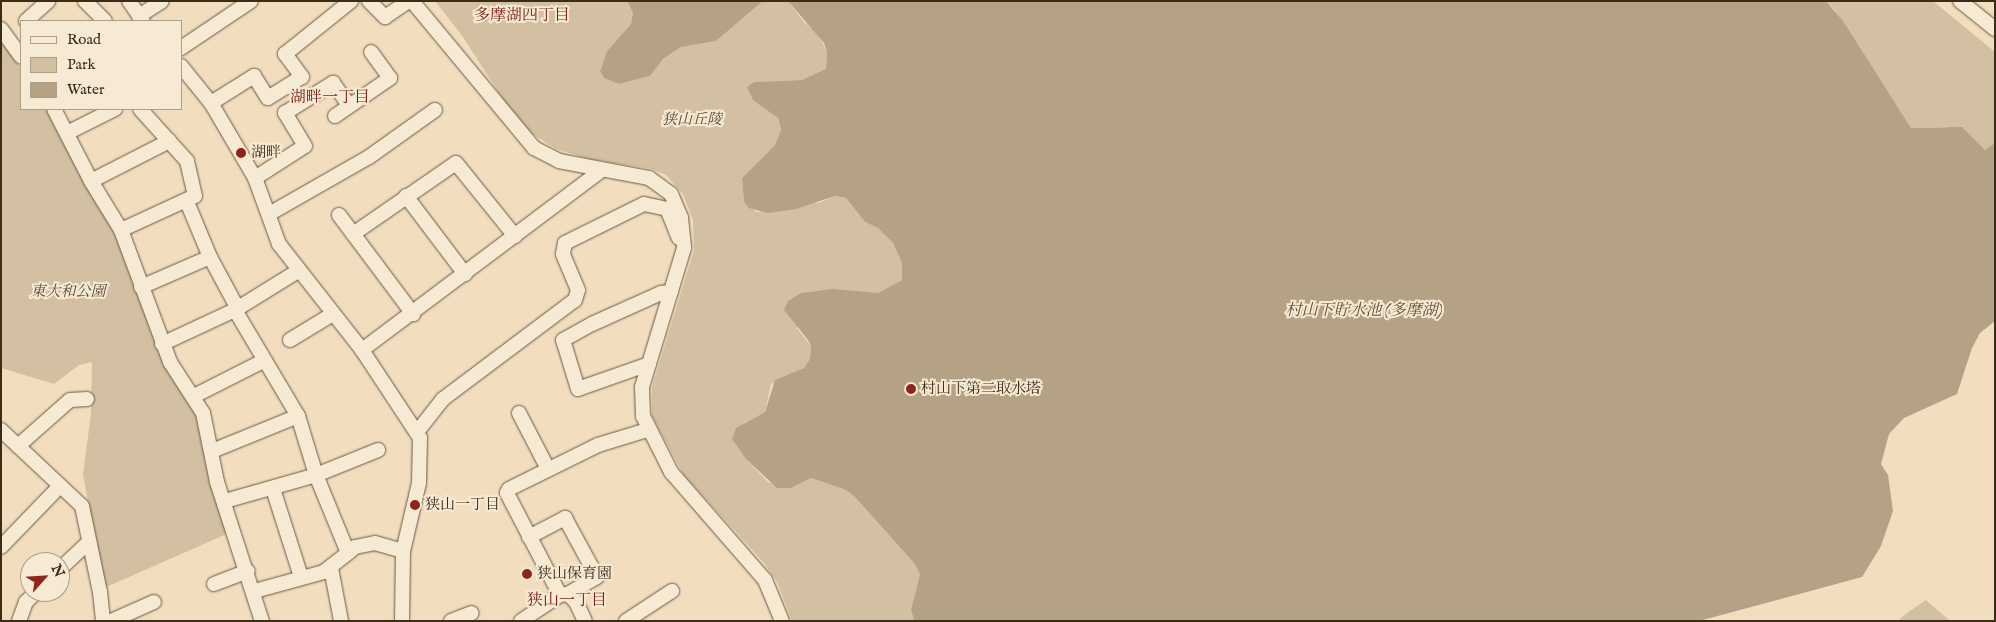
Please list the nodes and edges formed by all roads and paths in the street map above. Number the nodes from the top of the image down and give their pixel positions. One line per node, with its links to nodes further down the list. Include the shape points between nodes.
1 (48, 1): 11 (street)
2 (85, 1): 12 (street)
3 (129, 1): 10 (street)
4 (162, 1): 10 (street)
5 (251, 1): 16 (street)
6 (351, 1): 20 (street, via 285,54 302,77 268,98 254,76)
7 (369, 1): 8 (street, via 385,17)
8 (410, 1): 29 (street, via 527,143 550,158)
9 (1960, 1): 14 (street)
10 (141, 19)
11 (27, 20)
12 (104, 20)
13 (20, 26): 15 (street)
14 (1995, 29)
15 (5, 33): 18 (street)
16 (182, 47)
17 (371, 52): 21 (street, via 390,78)
18 (20, 56)
19 (182, 67): 20 (street)
20 (211, 104): 30 (street)
21 (350, 105): 26 (street); 30 (street, via 333,83 285,113 305,146)
22 (55, 110): 27 (street)
23 (113, 110): 27 (street)
24 (141, 110): 28 (street)
25 (435, 110): 34 (street, via 369,157)
26 (335, 116)
27 (67, 132): 31 (street)
28 (169, 141): 31 (street); 33 (street, via 187,161 195,196)
29 (600, 171): 38 (street); 39 (street, via 649,178 666,188 682,218)
30 (255, 178): 34 (street)
31 (91, 181): 36 (street)
32 (406, 196): 37 (street); 38 (street, via 456,163); 42 (street)
33 (187, 202): 36 (street); 40 (street)
34 (269, 214): 41 (street, via 279,244)
35 (339, 216): 37 (street)
36 (121, 230): 43 (street)
37 (353, 234): 47 (street)
38 (515, 236): 42 (street)
39 (684, 248): 44 (street); 58 (street, via 667,209 644,204 565,243 563,254 578,290 575,300 443,399)
40 (210, 257): 43 (street); 45 (street)
41 (298, 271): 45 (street); 46 (street)
42 (465, 274): 47 (street)
43 (141, 287): 49 (street)
44 (671, 292): 52 (street); 52 (street, via 661,293 563,340 578,389)
45 (237, 310): 49 (street); 51 (street)
46 (333, 314): 48 (street); 50 (street)
47 (413, 314): 50 (street)
48 (290, 340)
49 (162, 344): 53 (street)
50 (362, 350): 58 (street)
51 (263, 361): 53 (street); 56 (street)
52 (649, 364): 57 (street, via 641,396)
53 (194, 396): 62 (street, via 203,413)
54 (87, 399): 60 (street, via 70,400)
55 (519, 413): 63 (street)
56 (298, 416): 62 (street); 64 (street)
57 (647, 430): 63 (street, via 598,445); 95 (street, via 671,472 765,580)
58 (417, 432): 71 (street, via 421,444 419,483)
59 (2, 433): 60 (street)
60 (18, 446): 65 (street)
61 (378, 450): 64 (street)
62 (212, 451): 67 (street)
63 (548, 469): 68 (street, via 509,488 507,493)
64 (316, 476): 66 (street); 72 (street)
65 (60, 486): 69 (street, via 82,506); 70 (street)
66 (273, 489): 67 (street); 76 (street)
67 (225, 501): 75 (street)
68 (529, 537): 80 (street); 80 (street, via 565,518 597,578)
69 (89, 542): 73 (street); 86 (street)
70 (1, 548)
71 (403, 551): 72 (street, via 374,543 355,547); 90 (street)
72 (348, 553): 74 (street)
73 (70, 560)
74 (331, 568): 76 (street); 89 (street)
75 (248, 571): 77 (street); 78 (street)
76 (301, 577): 78 (street)
77 (214, 584)
78 (255, 590): 88 (street)
79 (672, 591): 84 (street)
80 (564, 594): 92 (street); 93 (street, via 576,602)
81 (26, 602): 85 (street)
82 (154, 602): 87 (street)
83 (472, 613): 91 (street)
84 (642, 617): 94 (street)
85 (19, 621)
86 (103, 621)
87 (112, 621)
88 (262, 621)
89 (341, 621)
90 (402, 621)
91 (451, 621)
92 (521, 621)
93 (585, 621)
94 (626, 621)
95 (782, 621)

